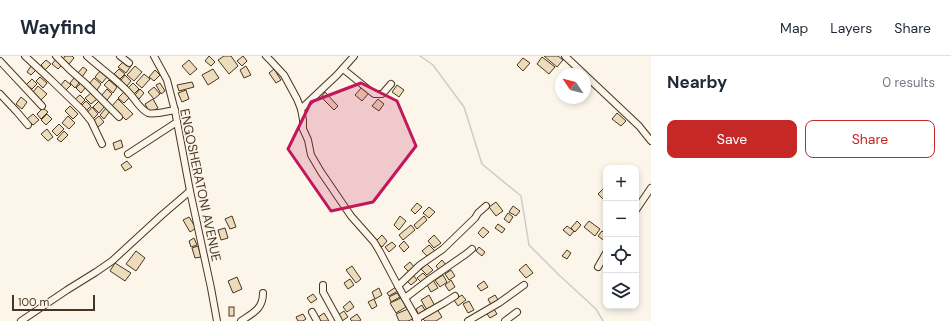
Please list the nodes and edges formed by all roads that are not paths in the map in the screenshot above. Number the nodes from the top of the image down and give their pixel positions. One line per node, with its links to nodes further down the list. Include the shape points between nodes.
1 (25, 56): 23 (street, via 82,110 91,121)
2 (56, 56): 19 (street)
3 (87, 56): 18 (street, via 132,95 144,110 154,113)
4 (120, 56): 10 (street)
5 (154, 56): 18 (street, ENGOSHERATONI AVENUE, via 167,80)
6 (266, 56): 17 (street, via 284,75)
7 (354, 56): 12 (street)
8 (565, 56): 11 (street)
9 (0, 61): 16 (street)
10 (129, 63)
11 (578, 68)
12 (343, 69): 14 (street, via 374,94 382,94); 17 (street)
13 (591, 80): 22 (street)
14 (391, 84)
15 (0, 94): 21 (street)
16 (42, 106)
17 (301, 109): 34 (street, via 303,129 311,155 351,216 376,247)
18 (175, 110): 20 (street, ENGOSHERATONI AVENUE)
19 (119, 117)
20 (177, 122): 24 (street); 26 (street, ENGOSHERATONI AVENUE)
21 (28, 125)
22 (651, 141)
23 (102, 144)
24 (128, 154)
25 (651, 188): 28 (street)
26 (190, 191): 41 (street, via 112,261); 42 (street, ENGOSHERATONI AVENUE)
27 (486, 206): 34 (street, via 443,249 420,265)
28 (639, 206)
29 (472, 249): 37 (street)
30 (603, 258): 31 (street)
31 (598, 267)
32 (324, 285): 45 (street, via 323,292)
33 (524, 285): 46 (street)
34 (398, 286): 37 (street)
35 (263, 293): 43 (street, via 258,308)
36 (455, 296): 40 (street)
37 (405, 298): 40 (street)
38 (312, 312): 44 (street)
39 (517, 312): 47 (street)
40 (417, 320)
41 (21, 321)
42 (217, 321)
43 (241, 321)
44 (317, 321)
45 (339, 321)
46 (468, 321)
47 (505, 321)

